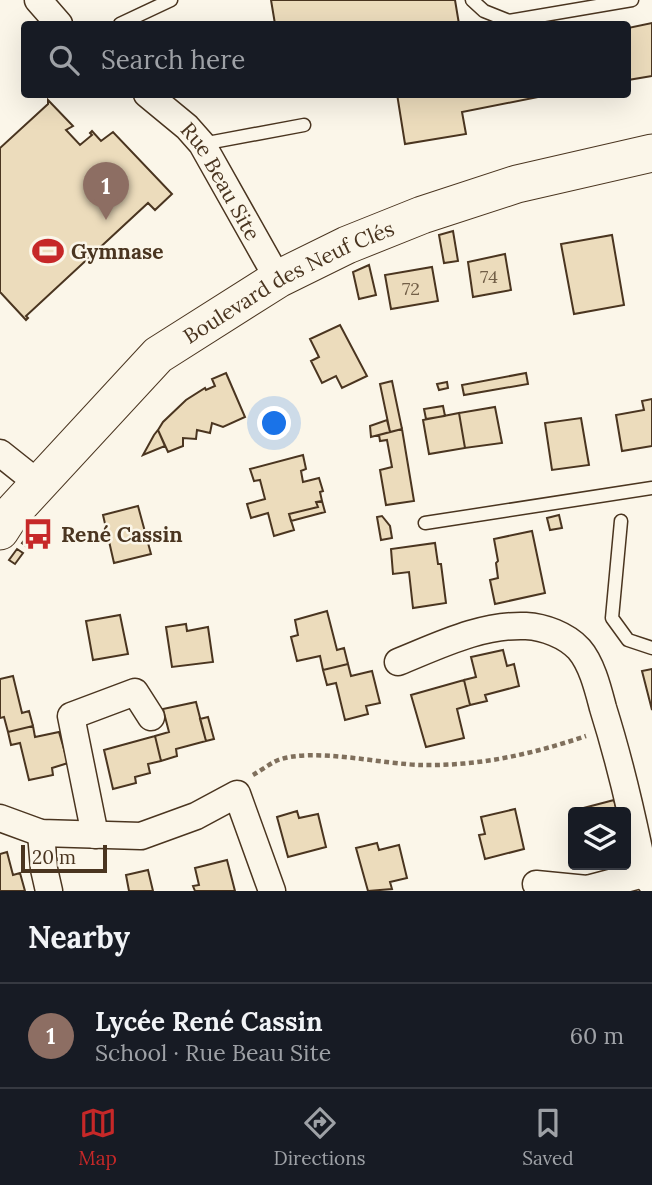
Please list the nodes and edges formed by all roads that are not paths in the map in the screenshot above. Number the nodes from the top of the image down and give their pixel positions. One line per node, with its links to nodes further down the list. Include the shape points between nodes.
1 (38, 0): 5 (street)
2 (171, 0): 6 (lane)
3 (472, 0): 4 (lane, via 484,11 509,21)
4 (632, 0)
5 (56, 21)
6 (126, 21)
7 (153, 98): 9 (street, Rue Beau Site)
8 (304, 125): 9 (lane)
9 (202, 144): 11 (street, Rue Beau Site)
10 (652, 153): 11 (main road, Boulevard des Neuf Clés, via 517,184 422,215)
11 (278, 279): 13 (main road, Boulevard des Neuf Clés, via 158,355)
12 (0, 453): 13 (street)
13 (39, 485): 15 (main road, Boulevard des Neuf Clés)
14 (652, 488): 17 (lane)
15 (4, 517)
16 (621, 521): 18 (lane, via 612,618 628,640)
17 (425, 523)
18 (652, 648)
19 (398, 662): 24 (street, via 454,639 526,626 555,632 579,650 595,678)
20 (151, 717): 23 (street, via 135,692 71,716)
21 (0, 818): 22 (street)
22 (41, 833): 23 (street); 26 (street)
23 (95, 835): 27 (street, via 141,836 196,816 237,794)
24 (648, 879): 25 (street, via 587,889)
25 (536, 884)
26 (49, 891)
27 (272, 891)

